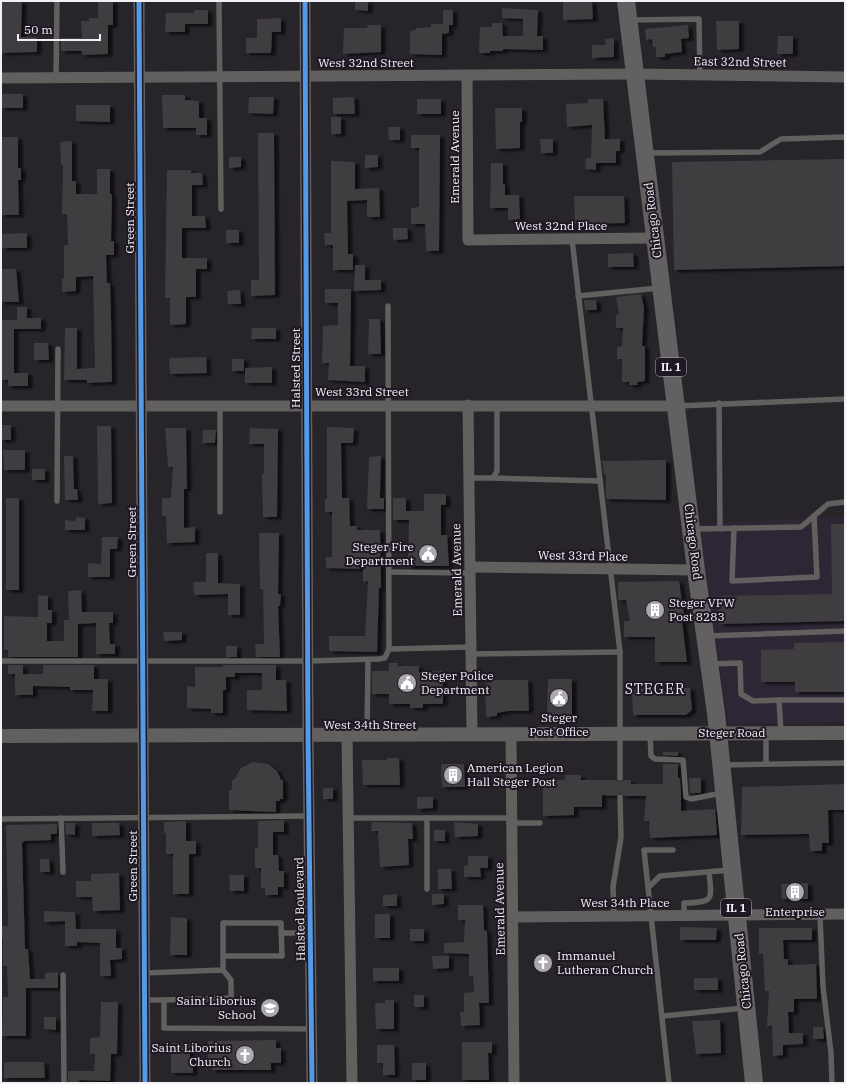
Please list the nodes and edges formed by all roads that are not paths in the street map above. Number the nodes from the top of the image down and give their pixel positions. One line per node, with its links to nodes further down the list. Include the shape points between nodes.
1 (57, 1): 15 (lane)
2 (139, 1): 12 (street, Green Street)
3 (219, 1): 10 (lane)
4 (304, 1): 11 (street, Halsted Street)
5 (627, 1): 6 (main road, Chicago Road / IL 1)
6 (629, 20): 7 (main road, Chicago Road / IL 1); 9 (lane, via 699,19)
7 (635, 74): 8 (street, West 32nd Street); 9 (street, East 32nd Street); 17 (main road, Chicago Road / IL 1)
8 (467, 75): 11 (street, West 32nd Street); 21 (street, Emerald Avenue)
9 (700, 75): 13 (street, East 32nd Street)
10 (219, 76): 11 (street, West 32nd Street); 12 (street, West 32nd Street); 18 (lane)
11 (305, 76): 35 (street, Halsted Street)
12 (140, 77): 15 (street, West 32nd Street); 28 (street, Green Street)
13 (845, 77)
14 (1, 78): 15 (street, West 32nd Street)
15 (56, 78)
16 (845, 137): 17 (lane, via 781,139 760,152)
17 (644, 153): 19 (main road, Chicago Road / IL 1)
18 (221, 209)
19 (655, 238): 20 (street, West 32nd Place); 22 (main road, Chicago Road / IL 1)
20 (572, 239): 21 (street, West 32nd Place); 23 (lane)
21 (468, 240)
22 (661, 288): 23 (lane); 37 (main road, Chicago Road / IL 1)
23 (578, 296): 36 (lane)
24 (388, 306): 30 (lane)
25 (58, 349): 34 (lane)
26 (845, 399): 27 (lane)
27 (719, 403): 37 (lane); 47 (lane)
28 (141, 405): 29 (street, West 33rd Street); 34 (street, West 33rd Street); 57 (street, Green Street)
29 (220, 405): 35 (street, West 33rd Street); 43 (lane)
30 (388, 405): 31 (street, West 33rd Street); 35 (street, West 33rd Street); 51 (lane)
31 (468, 405): 32 (street, West 33rd Street); 38 (street, Emerald Avenue)
32 (497, 405): 36 (street, West 33rd Street); 39 (lane, via 497,471)
33 (1, 406): 34 (street, West 33rd Street)
34 (58, 406): 41 (lane)
35 (307, 406): 60 (street, Halsted Street)
36 (591, 406): 37 (street, West 33rd Street); 40 (lane)
37 (676, 406): 46 (main road, Chicago Road / IL 1)
38 (469, 478): 39 (lane); 49 (street, Emerald Avenue)
39 (493, 478): 40 (lane)
40 (600, 481): 48 (lane)
41 (57, 501)
42 (845, 502): 44 (lane, via 828,504)
43 (220, 512)
44 (814, 516): 45 (lane, via 801,527); 45 (lane, via 817,577 732,581)
45 (734, 528): 47 (lane)
46 (691, 529): 47 (lane); 50 (main road, Chicago Road / IL 1)
47 (720, 529)
48 (610, 569): 49 (street, West 33rd Place); 50 (street, West 33rd Place); 56 (lane)
49 (470, 570): 51 (lane); 55 (street, Emerald Avenue)
50 (696, 570): 53 (main road, Chicago Road / IL 1)
51 (389, 572): 54 (lane)
52 (845, 631): 53 (lane)
53 (705, 636): 61 (main road, Chicago Road / IL 1)
54 (389, 649): 55 (lane); 58 (lane, via 385,658)
55 (471, 651): 56 (lane); 68 (street, Emerald Avenue)
56 (620, 652): 70 (lane)
57 (142, 660): 59 (lane); 60 (lane); 76 (street, Green Street)
58 (368, 660): 60 (lane); 74 (lane)
59 (1, 661)
60 (307, 661): 72 (street, Halsted Street)
61 (709, 664): 62 (lane, via 740,663 741,694 753,701); 65 (main road, Chicago Road / IL 1)
62 (779, 700): 63 (lane); 67 (lane)
63 (845, 700)
64 (845, 732): 67 (street, Steger Road)
65 (718, 733): 66 (street, Steger Road); 71 (street, Steger Road); 79 (main road, Chicago Road / IL 1)
66 (766, 733): 67 (street, Steger Road); 78 (lane)
67 (781, 733)
68 (472, 734): 69 (street, West 34th Street); 74 (street, West 34th Street)
69 (511, 734): 70 (street, West 34th Street); 89 (street, Emerald Avenue)
70 (619, 734): 71 (street, Steger Road); 80 (lane)
71 (650, 734): 81 (lane, via 651,756 654,759 683,760 686,797 691,799)
72 (308, 735): 73 (street, West 34th Street); 76 (street, West 34th Street); 83 (street, Halsted Boulevard)
73 (347, 735): 74 (street, West 34th Street); 86 (street)
74 (368, 735)
75 (1, 736): 76 (street, West 34th Street)
76 (143, 736): 85 (street, Green Street)
77 (845, 763): 78 (lane)
78 (766, 764): 79 (lane)
79 (721, 765): 81 (main road, Chicago Road / IL 1)
80 (620, 778)
81 (724, 792): 92 (main road, Chicago Road / IL 1)
82 (620, 797): 101 (lane, via 621,837 613,887)
83 (308, 816): 85 (lane); 105 (street, Halsted Boulevard)
84 (62, 818): 85 (lane); 88 (lane); 93 (lane)
85 (143, 818): 108 (street, Green Street)
86 (348, 818): 87 (lane); 118 (street)
87 (427, 818): 89 (lane); 96 (lane)
88 (1, 819)
89 (512, 821): 90 (lane); 100 (street, Emerald Avenue)
90 (540, 823)
91 (674, 850): 95 (lane, via 644,850)
92 (732, 869): 94 (lane); 99 (main road, Chicago Road / IL 1)
93 (63, 872)
94 (709, 872): 95 (lane, via 660,876); 103 (lane, via 709,899 705,902 684,903)
95 (648, 888): 102 (lane)
96 (427, 889)
97 (820, 914): 98 (street, West 34th Place); 99 (street, West 34th Place); 122 (lane, via 823,987)
98 (845, 914)
99 (737, 915): 103 (street, West 34th Place); 112 (main road, Chicago Road / IL 1)
100 (513, 916): 101 (street, West 34th Place); 119 (street, Emerald Avenue)
101 (614, 916): 102 (street, West 34th Place)
102 (651, 916): 103 (street, West 34th Place); 113 (lane)
103 (684, 916)
104 (282, 933): 105 (lane); 106 (lane, via 282,956); 106 (lane, via 282,922 223,923)
105 (310, 933): 114 (street, Halsted Boulevard)
106 (223, 956): 107 (lane)
107 (223, 970): 108 (lane); 111 (lane, via 231,980 231,998)
108 (144, 973): 110 (street, Green Street)
109 (63, 975): 115 (lane)
110 (145, 1000): 111 (lane); 116 (street, Green Street)
111 (164, 1000): 114 (lane, via 164,1028)
112 (746, 1008): 113 (lane); 121 (main road, Chicago Road / IL 1)
113 (663, 1016): 120 (lane)
114 (311, 1028): 117 (street, Halsted Boulevard)
115 (64, 1083)
116 (145, 1083)
117 (312, 1083)
118 (352, 1083)
119 (514, 1083)
120 (669, 1083)
121 (754, 1083)
122 (832, 1083)

